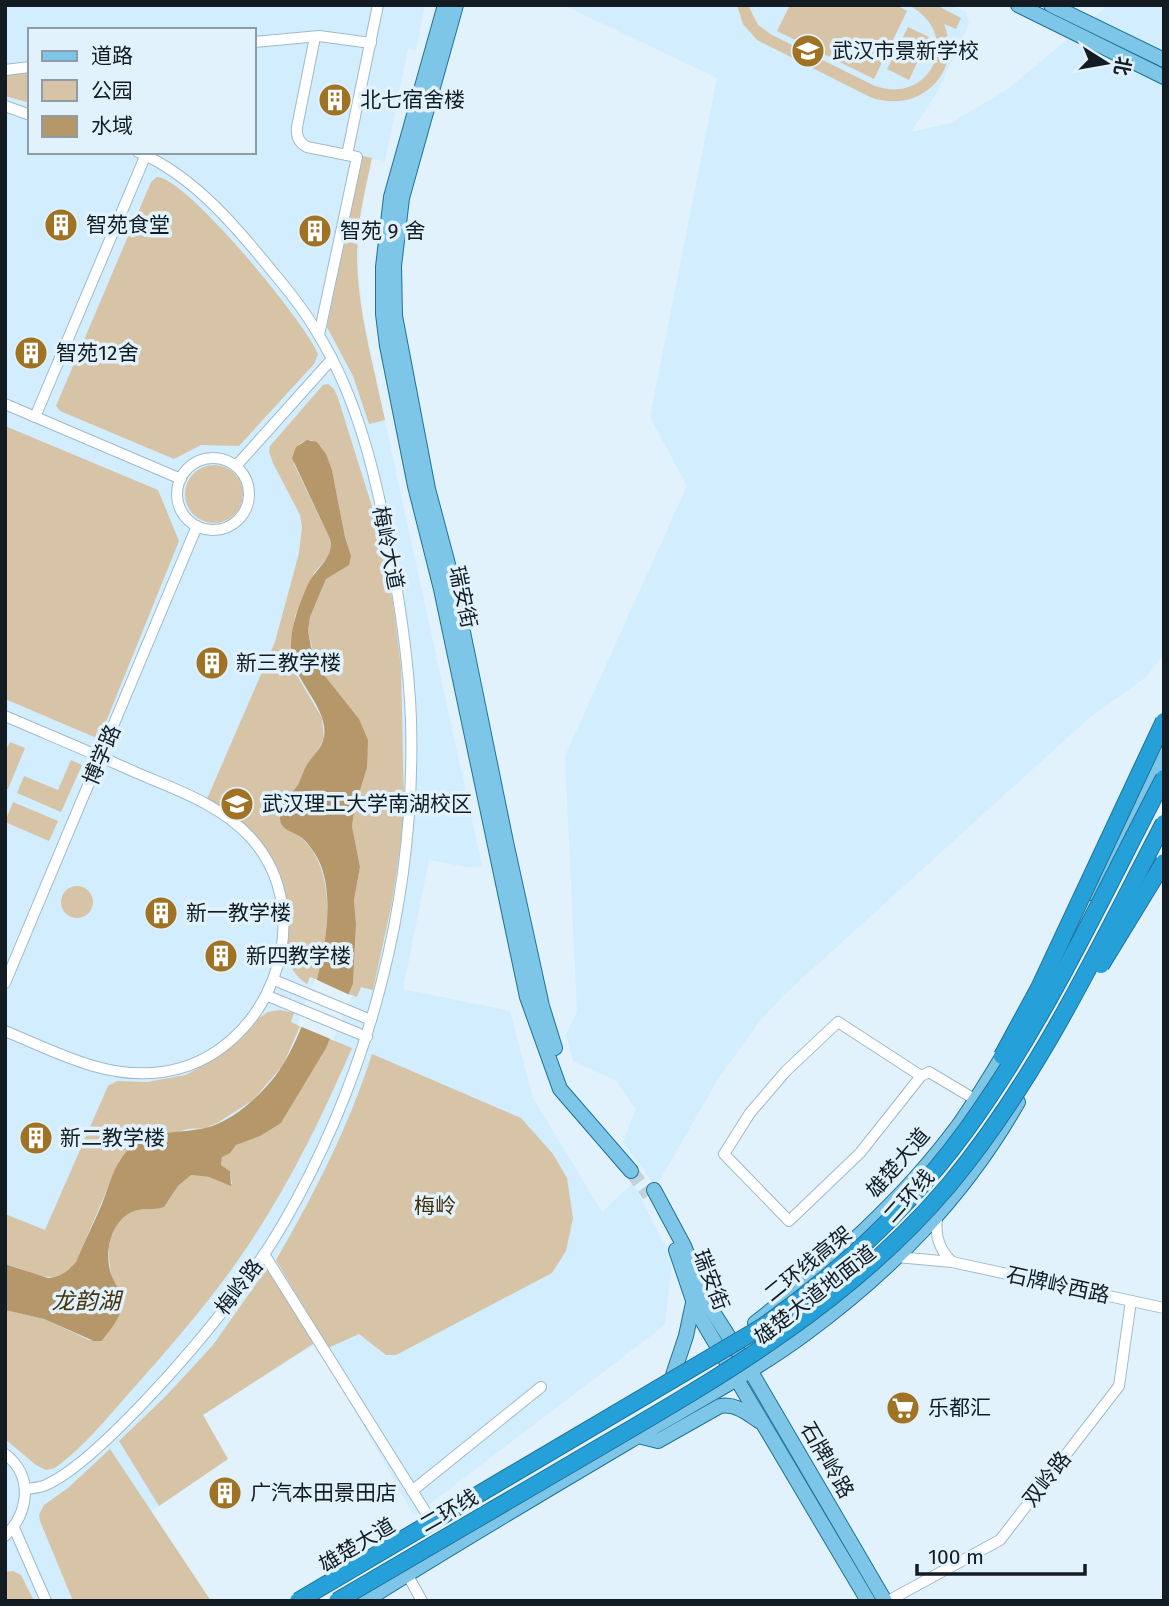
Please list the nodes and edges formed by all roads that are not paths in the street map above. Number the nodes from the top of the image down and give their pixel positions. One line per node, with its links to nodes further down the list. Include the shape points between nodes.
1 (378, 5): 8 (street)
2 (445, 5): 3 (main road, 瑞安街, via 391,197 383,267 387,346 527,998 560,1088 633,1168 569,1088 542,1006 397,330 394,283 402,198)
3 (456, 5)
4 (1018, 5): 12 (main road)
5 (1051, 5): 9 (main road)
6 (315, 37): 7 (street); 8 (street); 17 (street, via 297,136 307,147)
7 (256, 43)
8 (371, 43): 17 (street)
9 (1164, 60)
10 (28, 67): 11 (street)
11 (5, 70)
12 (1164, 77)
13 (5, 106): 14 (street)
14 (28, 114)
15 (144, 154): 21 (street)
16 (146, 154): 18 (street, 梅岭大道, via 179,176 236,229)
17 (347, 155): 18 (street, via 356,157)
18 (319, 335): 19 (street, 梅岭大道)
19 (332, 359): 22 (street); 37 (street, 梅岭大道, via 361,433 381,507 409,684 410,801 405,863)
20 (5, 404): 21 (street)
21 (35, 417): 23 (street)
22 (236, 466): 23 (street, via 208,458 192,465); 24 (street, via 249,492 244,513 226,528)
23 (181, 479): 24 (street, via 181,509)
24 (197, 526): 28 (street, 博学路)
25 (5, 716): 28 (street)
26 (1164, 721): 49 (highway, bridge, via 1039,988 964,1118 869,1230)
27 (1164, 754): 41 (main road, 雄楚大道, via 1024,1019)
28 (102, 757): 33 (street, via 209,805 253,840 270,866 280,896 282,939); 34 (street, 博学路)
29 (1164, 778): 49 (highway, 二环线高架, bridge, via 1053,990 965,1132 857,1251 784,1311)
30 (1164, 823): 36 (highway, 二环线, bridge)
31 (1164, 838): 42 (main road, 雄楚大道地面道, via 1003,1128)
32 (1164, 862): 36 (highway, bridge, via 1099,968)
33 (274, 980): 35 (street); 37 (street)
34 (5, 983)
35 (268, 996): 38 (street, via 218,1050 185,1068 161,1073 104,1070); 39 (street)
36 (1069, 1005): 65 (highway, 二环线, bridge, via 972,1156 900,1238 850,1284 696,1391)
37 (372, 1020): 39 (street, 梅岭路)
38 (5, 1031)
39 (367, 1037): 43 (street, 梅岭路, via 312,1169)
40 (921, 1076): 40 (street, via 860,1153 789,1221 724,1154 750,1113 786,1071 838,1022); 41 (street, via 929,1072)
41 (976, 1100): 49 (main road, 雄楚大道, via 900,1196 846,1250)
42 (937, 1217): 44 (main road, 雄楚大道地面道); 45 (street, via 942,1251)
43 (264, 1254): 57 (street, 梅岭路, via 150,1395 61,1477); 58 (street)
44 (897, 1257): 45 (street, 石牌岭西路); 50 (main road, 雄楚大道地面道, via 804,1335)
45 (952, 1262): 46 (street, 石牌岭西路)
46 (1131, 1301): 48 (street, 石牌岭西路); 69 (street, 双岭路, via 1119,1386 1000,1540)
47 (693, 1303): 49 (main road, 瑞安街); 49 (main road, 瑞安街, via 681,1261 651,1193 684,1246); 51 (main road)
48 (1164, 1308)
49 (719, 1350): 50 (main road, 石牌岭路); 51 (main road, 雄楚大道); 52 (main road, 瑞安街); 63 (highway, 二环线高架, bridge)
50 (750, 1370): 52 (main road, 雄楚大道地面道); 69 (main road, 石牌岭路)
51 (673, 1375): 59 (main road, 雄楚大道)
52 (736, 1378): 54 (main road, 石牌岭路); 55 (main road, 雄楚大道地面道)
53 (541, 1387): 58 (street)
54 (763, 1424): 55 (main road, via 726,1405 658,1441); 68 (main road, 石牌岭路)
55 (638, 1436): 61 (main road, 雄楚大道地面道)
56 (5, 1454): 57 (street, via 18,1467)
57 (25, 1489): 60 (street, via 23,1510)
58 (412, 1491): 59 (street)
59 (433, 1524): 64 (main road, 雄楚大道)
60 (10, 1532): 62 (street)
61 (407, 1574): 66 (main road, 雄楚大道地面道); 67 (street)
62 (46, 1601)
63 (298, 1601)
64 (306, 1601)
65 (337, 1601)
66 (365, 1601)
67 (422, 1601)
68 (868, 1601)
69 (886, 1601)

